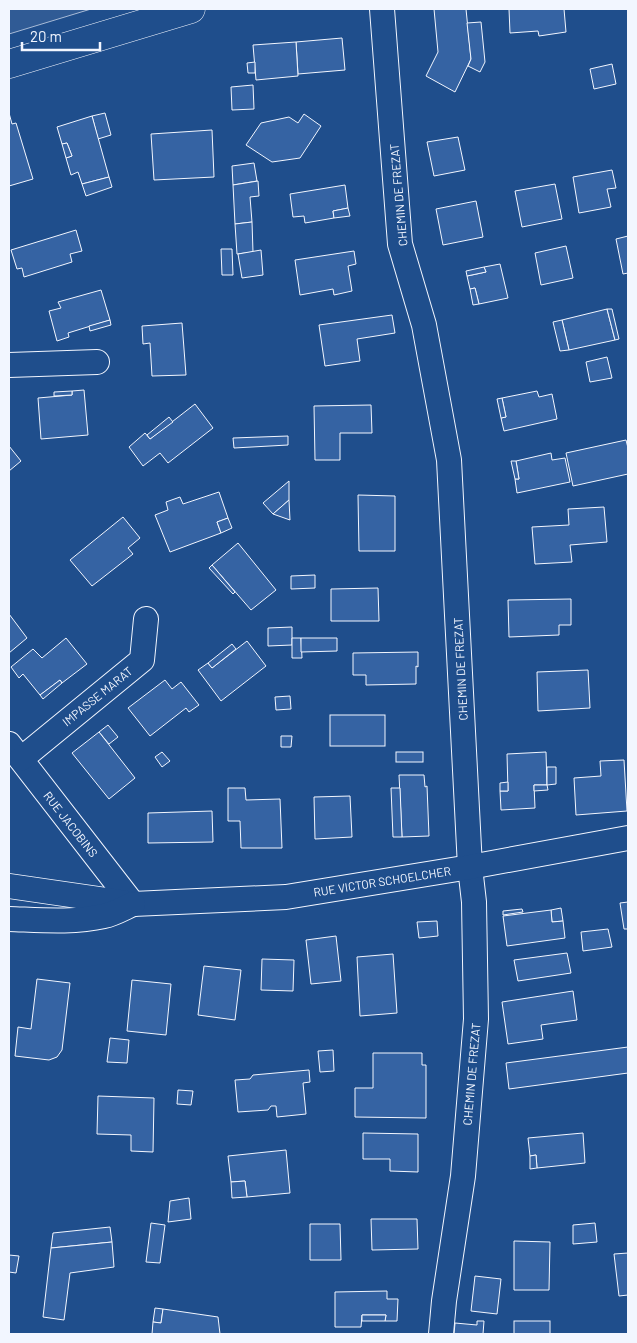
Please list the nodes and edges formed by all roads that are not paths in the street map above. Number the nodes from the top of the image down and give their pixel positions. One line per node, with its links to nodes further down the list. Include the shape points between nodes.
1 (190, 9): 3 (street)
2 (382, 9): 9 (street, CHEMIN DE FREZAT, via 400,244 424,326 449,460)
3 (9, 64)
4 (97, 362): 5 (street)
5 (9, 365)
6 (146, 619): 7 (street, IMPASSE MARAT, via 142,660)
7 (15, 751): 11 (street, RUE JACOBINS)
8 (628, 838): 9 (street, RUE VICTOR SCHOELCHER)
9 (470, 867): 11 (street, RUE VICTOR SCHOELCHER, via 286,897); 13 (street, CHEMIN DE FREZAT, via 474,902 476,1019 463,1176)
10 (9, 886): 11 (street, RUE VICTOR SCHOELCHER)
11 (133, 904): 12 (street, RUE VICTOR SCHOELCHER, via 106,916 66,921)
12 (9, 919)
13 (441, 1334)

